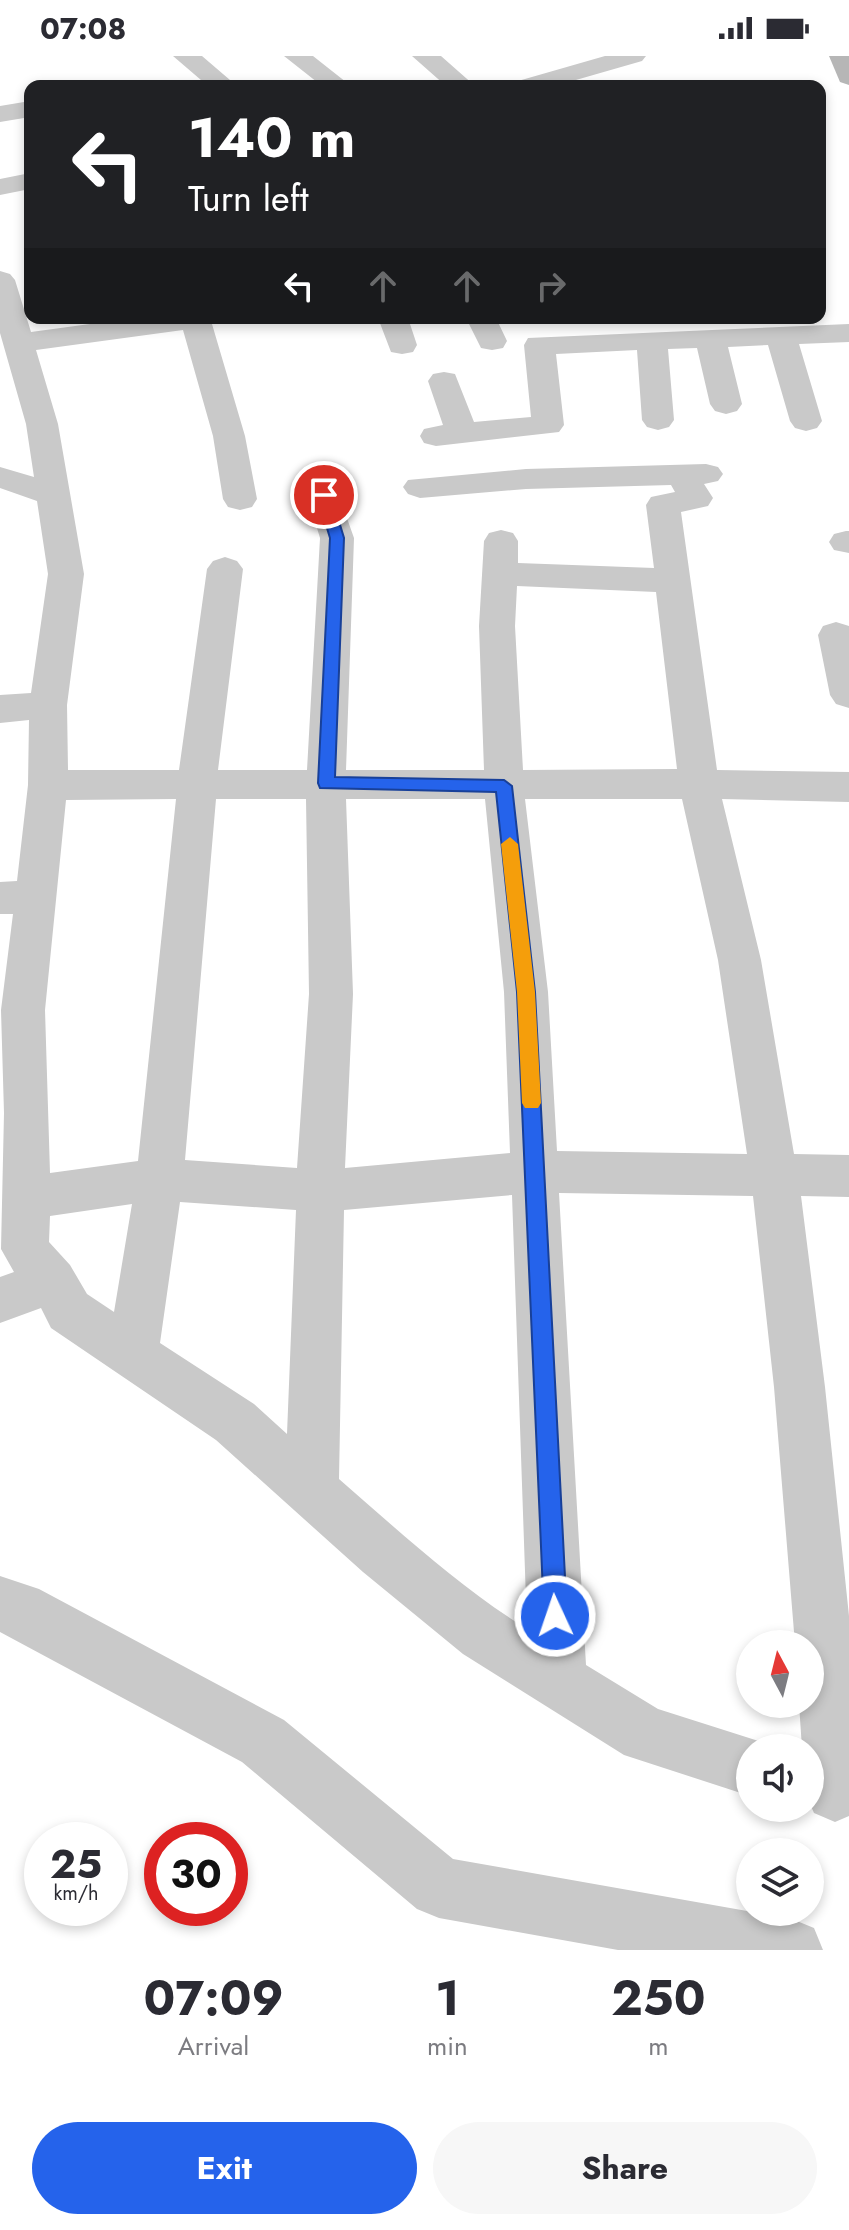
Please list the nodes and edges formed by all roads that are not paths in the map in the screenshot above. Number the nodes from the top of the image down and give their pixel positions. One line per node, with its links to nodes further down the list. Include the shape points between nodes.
1 (186, 56): 8 (street)
2 (297, 56): 9 (street)
3 (425, 56): 10 (street)
4 (633, 56): 7 (street)
5 (842, 56): 6 (main road)
6 (849, 77)
7 (582, 79)
8 (217, 80)
9 (330, 80)
10 (455, 80)
11 (24, 110): 12 (street)
12 (0, 114)
13 (24, 182): 14 (street)
14 (0, 187)
15 (0, 280): 23 (street)
16 (154, 324): 23 (street)
17 (199, 324): 32 (street)
18 (595, 330): 19 (street); 24 (street, via 539,345 548,425 449,435)
19 (669, 333): 22 (street); 26 (street)
20 (849, 333): 21 (street)
21 (781, 336): 22 (street); 27 (street)
22 (711, 340): 25 (street)
23 (19, 343): 30 (street, via 42,424)
24 (444, 381)
25 (726, 404)
26 (658, 420)
27 (806, 421)
28 (0, 477): 30 (street)
29 (420, 487): 34 (street, via 694,475 696,498 663,505)
30 (52, 494): 37 (street, via 66,574)
31 (324, 495): 39 (street, via 337,538)
32 (240, 499)
33 (225, 569): 40 (street)
34 (674, 581): 41 (street); 43 (street, via 502,557 497,626)
35 (836, 635): 36 (street)
36 (849, 695)
37 (48, 705): 38 (street); 42 (street)
38 (0, 709)
39 (326, 783): 40 (street); 43 (street); 51 (street, via 331,994)
40 (197, 784): 42 (street); 50 (street)
41 (699, 784): 43 (street); 44 (street); 48 (street, via 744,984)
42 (48, 785): 45 (street)
43 (504, 786): 47 (street, via 526,992)
44 (849, 787)
45 (18, 897): 46 (street, via 23,1010)
46 (13, 1026): 52 (street)
47 (535, 1172): 48 (street); 51 (street); 58 (street)
48 (773, 1174): 49 (street); 60 (street, via 810,1474)
49 (849, 1176)
50 (160, 1179): 51 (street); 52 (street); 55 (street)
51 (320, 1191): 56 (street)
52 (26, 1198): 53 (street, via 25,1249)
53 (52, 1281): 54 (street); 55 (street, via 69,1311)
54 (0, 1300)
55 (133, 1353): 56 (street, via 235,1422)
56 (312, 1492): 58 (street, via 483,1634)
57 (0, 1604): 61 (street, via 19,1609 263,1741 439,1887)
58 (558, 1680): 59 (street, via 645,1734)
59 (736, 1762)
60 (831, 1790)
61 (792, 1950)

